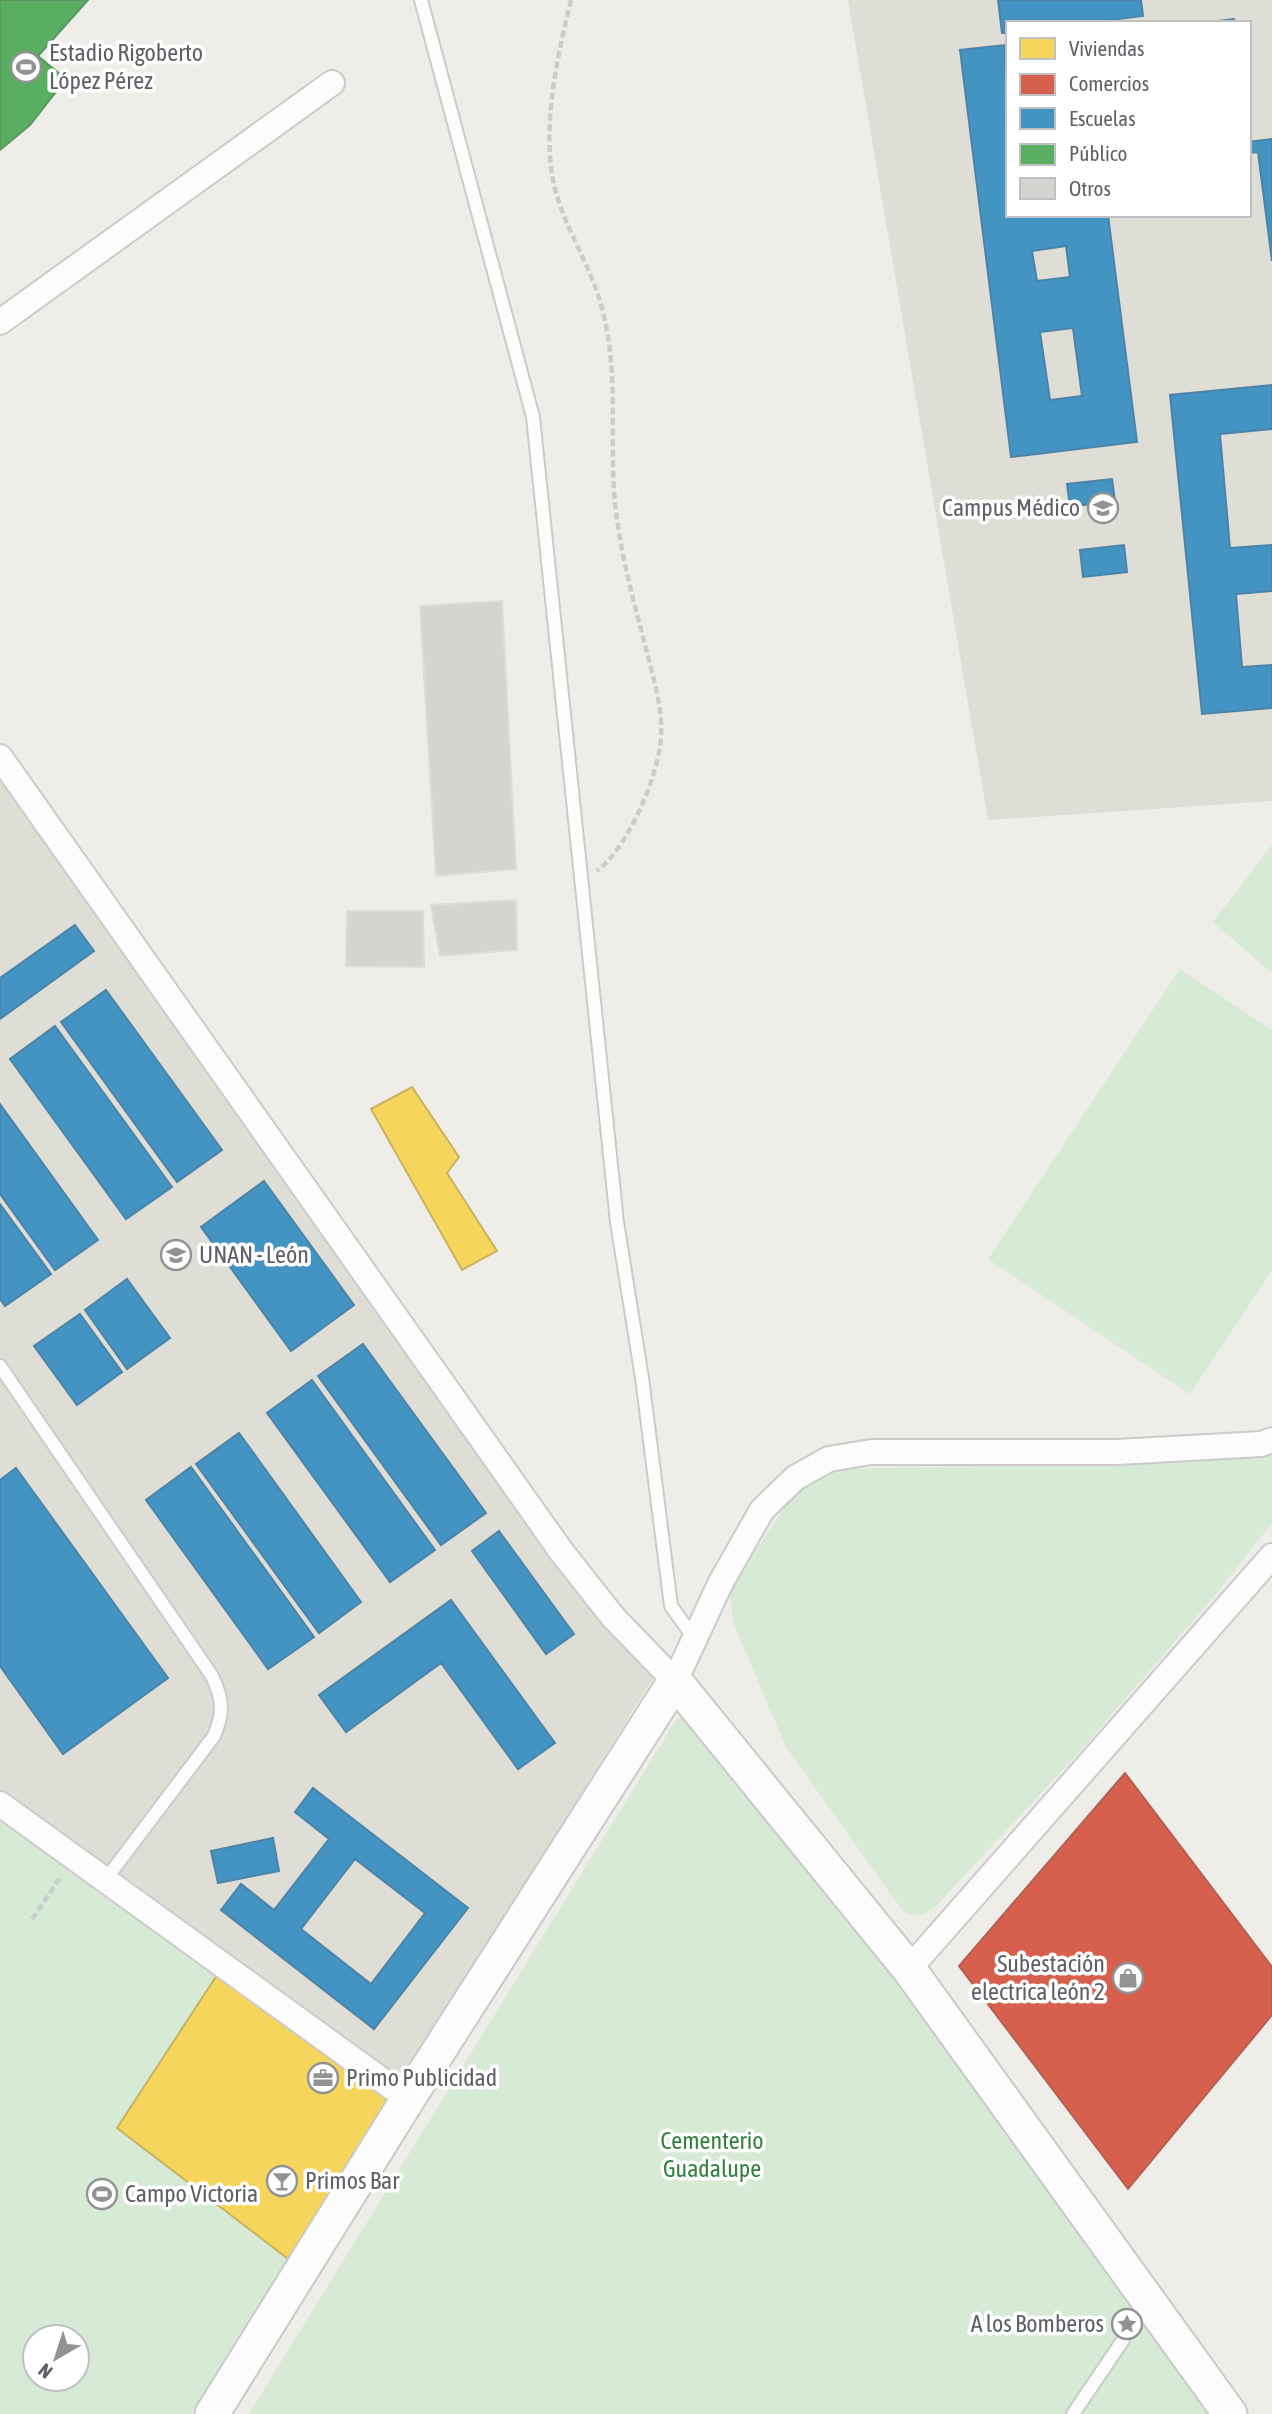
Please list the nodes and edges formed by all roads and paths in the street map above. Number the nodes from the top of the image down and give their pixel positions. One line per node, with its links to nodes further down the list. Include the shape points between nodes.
1 (421, 0): 6 (lane, via 533,417)
2 (571, 0): 6 (path, via 553,75 551,168 573,240 600,300 613,364 614,491 624,561 659,703 660,746 624,843)
3 (332, 83): 4 (street)
4 (0, 322)
5 (0, 757): 11 (street, via 561,1551 613,1617)
6 (582, 882): 10 (lane, via 617,1222 671,1606)
7 (0, 1366): 14 (lane, via 212,1675 221,1696 223,1717 214,1736)
8 (1272, 1440): 10 (street, via 1117,1452 871,1452 829,1459 795,1478 762,1510)
9 (1272, 1556): 16 (street)
10 (694, 1638): 11 (street)
11 (675, 1681): 16 (street); 17 (street)
12 (0, 1804): 13 (street)
13 (74, 1857): 14 (street); 15 (path)
14 (106, 1880): 17 (street)
15 (32, 1919)
16 (909, 1969): 21 (street)
17 (408, 2099): 19 (street)
18 (1123, 2340): 20 (lane)
19 (212, 2414)
20 (1073, 2414)
21 (1230, 2414)

